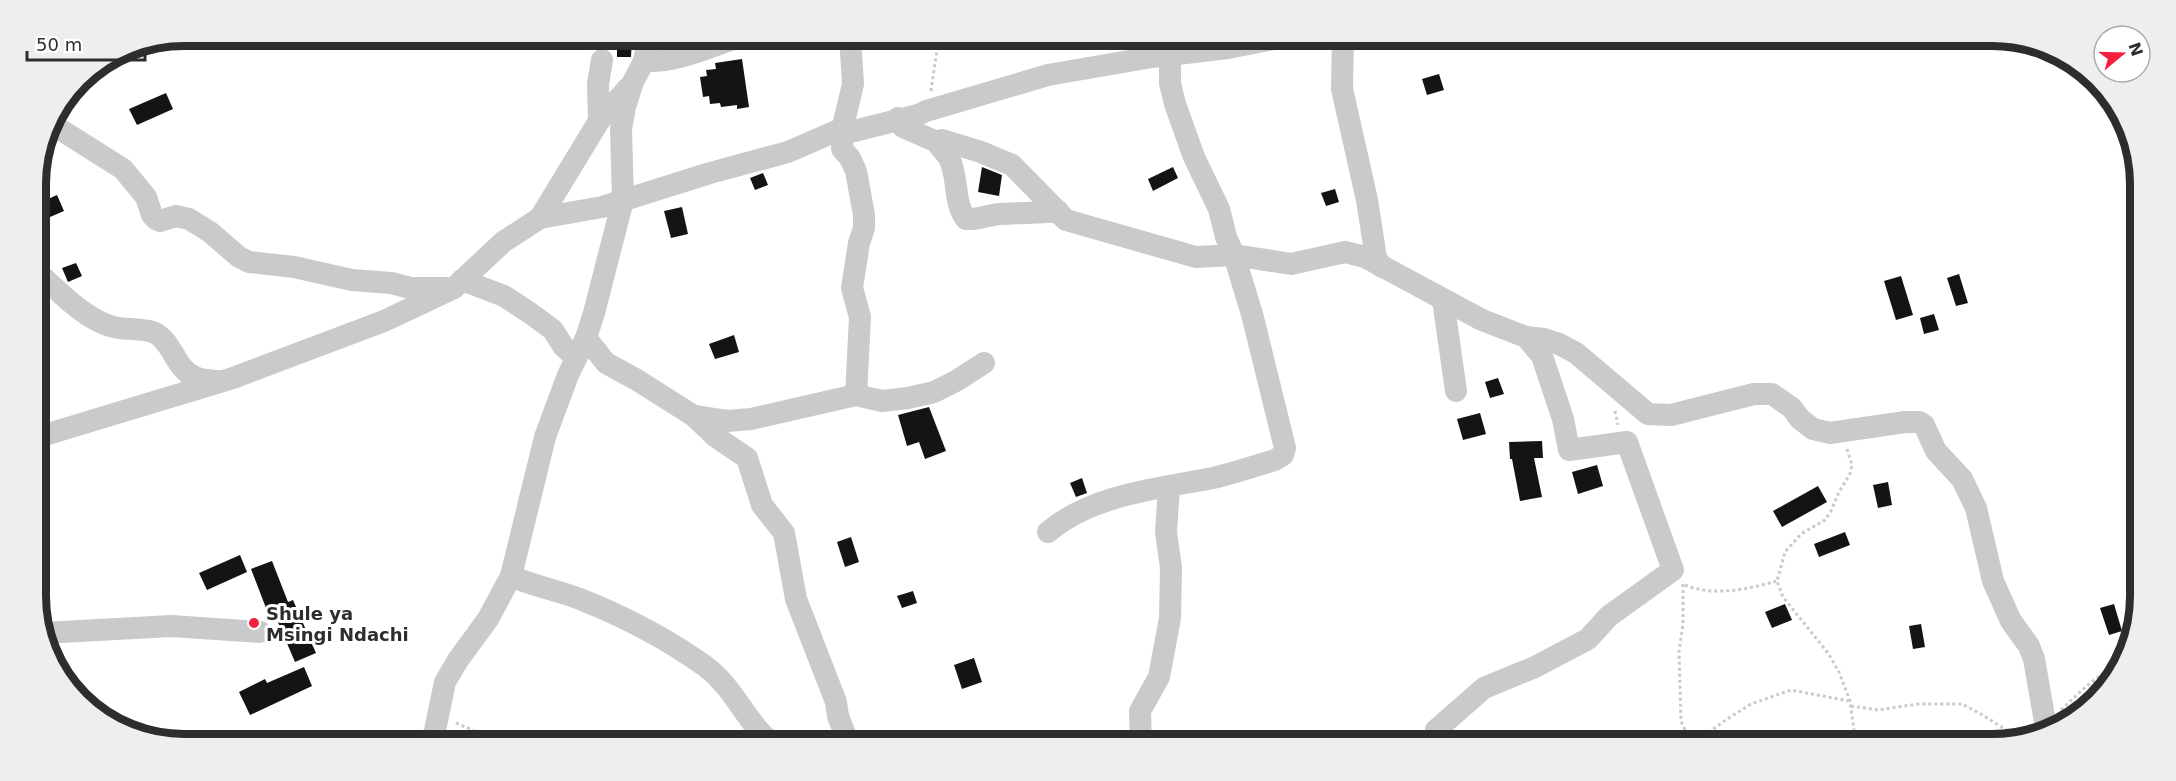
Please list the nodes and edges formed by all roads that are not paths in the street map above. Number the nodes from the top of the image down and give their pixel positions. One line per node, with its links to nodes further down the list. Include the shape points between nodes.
1 (1159, 46): 7 (street)
2 (1236, 46): 7 (street)
3 (1343, 46): 20 (street, via 1342,89 1376,258)
4 (647, 47): 9 (street)
5 (713, 47): 9 (street, via 669,60)
6 (851, 47): 14 (street, via 853,84 843,126)
7 (1170, 56): 11 (street, via 1048,75); 19 (street, via 1175,104)
8 (602, 60): 12 (street)
9 (644, 61): 10 (street)
10 (633, 82): 12 (street); 16 (street, via 621,129)
11 (898, 118): 14 (street); 15 (street, via 903,127)
12 (599, 121): 18 (street)
13 (58, 128): 22 (street, via 123,169 146,197 156,219 189,219 249,262 411,288)
14 (849, 130): 16 (street, via 789,152); 29 (street, via 842,149 856,171 864,215 852,288 860,316)
15 (937, 142): 17 (street, via 942,140 1012,165); 17 (street, via 948,156 960,212 966,219)
16 (623, 200): 18 (street); 25 (street)
17 (1058, 211): 19 (street, via 1066,220 1196,257)
18 (540, 218): 22 (street, via 503,242)
19 (1234, 255): 20 (street, via 1291,264 1345,252); 32 (street, via 1285,448 1275,460)
20 (1382, 267): 23 (street)
21 (47, 281): 27 (street, via 98,322 156,334 193,377)
22 (458, 284): 25 (street, via 504,296 553,330 563,346); 27 (street, via 358,332)
23 (1443, 300): 24 (street); 28 (street)
24 (1526, 337): 37 (street, via 1559,344 1576,353 1648,414 1671,415 1754,394 1772,394 1813,429 1830,433 1919,422 1941,457 1962,479 1976,508 1993,581 2034,659); 42 (street, via 1542,356 1569,450 1627,442 1673,570 1609,616 1588,639 1535,668 1484,688 1436,730)
25 (581, 348): 30 (street); 34 (street, via 545,437)
26 (984, 363): 29 (street, via 934,392 882,401)
27 (218, 381): 31 (street)
28 (1456, 391)
29 (856, 395): 30 (street, via 751,419 727,421)
30 (694, 416): 40 (street, via 747,458 762,505 784,533 796,599)
31 (46, 434)
32 (1169, 487): 33 (street, via 1083,509); 41 (street, via 1166,532 1172,578 1170,618 1160,677 1140,711)
33 (1048, 532)
34 (511, 576): 38 (street, via 488,619 445,682); 39 (street, via 594,605 687,654 718,677)
35 (260, 632): 36 (street, via 171,626)
36 (52, 633)
37 (2046, 722)
38 (434, 734)
39 (763, 734)
40 (845, 734)
41 (1141, 734)
42 (1436, 734)

